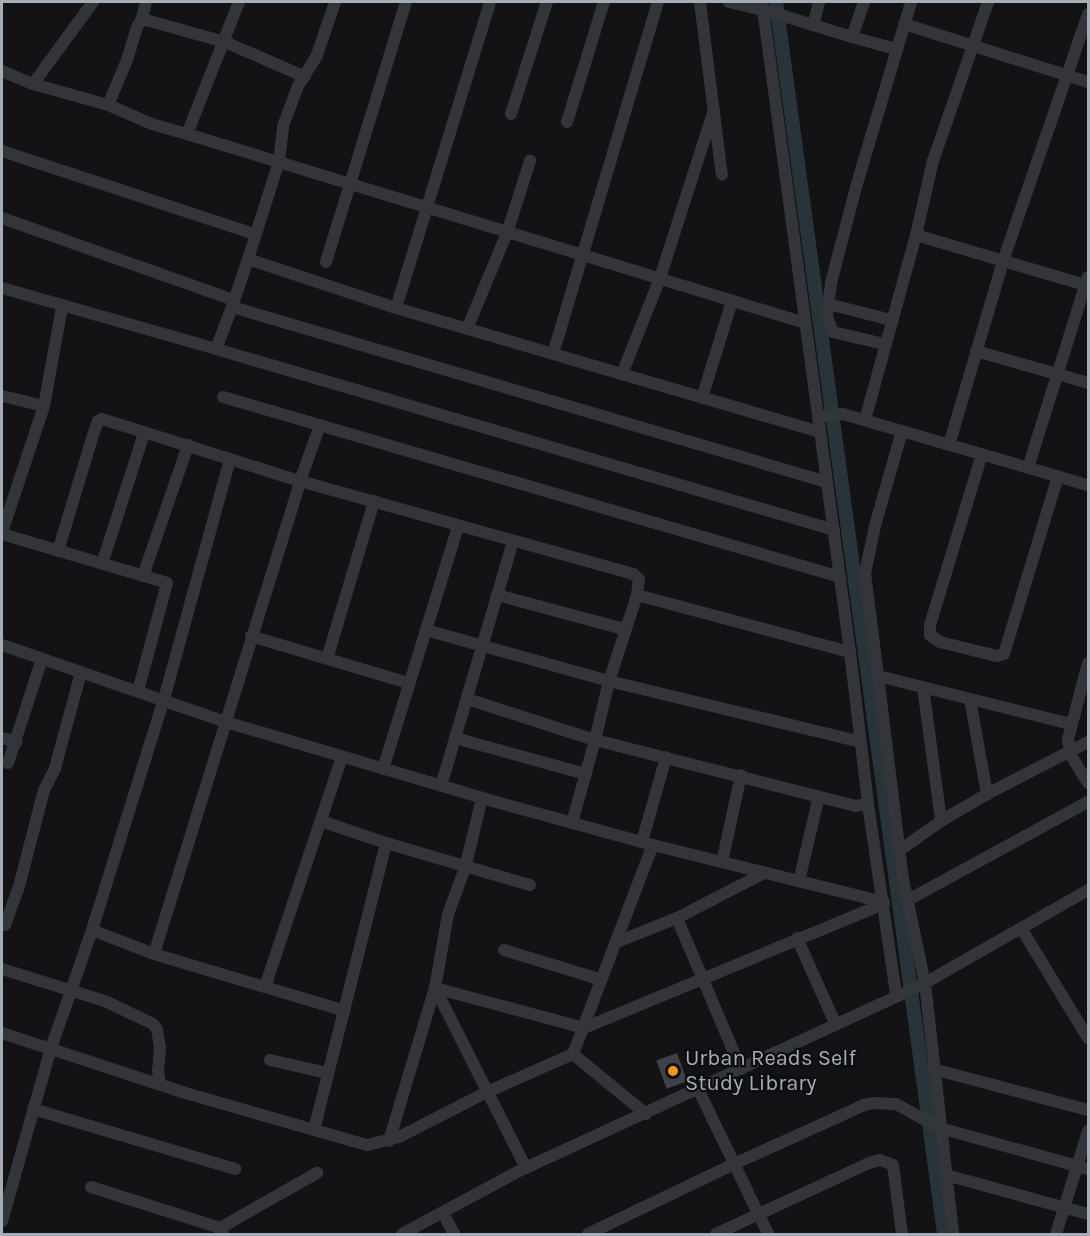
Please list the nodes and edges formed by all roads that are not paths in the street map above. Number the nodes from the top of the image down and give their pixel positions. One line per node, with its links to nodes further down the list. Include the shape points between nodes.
1 (93, 2): 29 (street)
2 (146, 2): 18 (street)
3 (239, 2): 22 (street)
4 (335, 2): 27 (street)
5 (406, 2): 39 (street)
6 (490, 2): 40 (street)
7 (547, 2): 32 (street)
8 (604, 2): 33 (street)
9 (658, 2): 45 (street)
10 (700, 2): 31 (street)
11 (729, 2): 16 (street)
12 (819, 2): 20 (street)
13 (864, 2): 21 (street)
14 (911, 2): 19 (street)
15 (988, 2): 23 (street)
16 (759, 5): 20 (street, bridge); 58 (street)
17 (1089, 14): 26 (street)
18 (141, 21): 22 (street, via 174,26); 30 (street)
19 (904, 24): 23 (street); 24 (street)
20 (813, 25): 21 (street)
21 (852, 38): 24 (street)
22 (225, 42): 27 (street); 34 (street)
23 (973, 45): 26 (street); 44 (street, via 933,161)
24 (896, 49): 53 (street, via 853,198)
25 (2, 70): 29 (street)
26 (1068, 75): 28 (street); 47 (street)
27 (305, 77): 36 (street, via 283,126)
28 (1089, 82)
29 (33, 84): 30 (street)
30 (108, 105): 34 (street)
31 (714, 110): 38 (street); 49 (street)
32 (511, 114)
33 (567, 122)
34 (187, 134): 36 (street)
35 (2, 151): 43 (street)
36 (279, 161): 39 (street); 43 (street)
37 (530, 161): 42 (street)
38 (722, 175)
39 (351, 186): 40 (street); 48 (street)
40 (428, 209): 42 (street); 56 (street)
41 (2, 218): 54 (street)
42 (507, 233): 45 (street); 59 (street)
43 (255, 234): 46 (street)
44 (916, 235): 47 (street); 57 (street)
45 (583, 255): 49 (street); 63 (street)
46 (248, 259): 54 (street); 56 (street)
47 (1003, 261): 50 (street); 62 (street)
48 (326, 262)
49 (660, 278): 52 (street); 64 (street)
50 (1088, 283): 65 (street)
51 (2, 288): 55 (street)
52 (732, 301): 58 (street); 69 (street)
53 (828, 303): 57 (street); 60 (street, via 828,325 833,332)
54 (233, 304): 61 (street); 84 (street)
55 (62, 307): 61 (street); 70 (street)
56 (396, 308): 59 (street)
57 (891, 320): 60 (street)
58 (805, 323): 71 (street)
59 (467, 329): 63 (street)
60 (884, 344): 72 (street)
61 (216, 349): 88 (street)
62 (976, 351): 65 (street); 78 (street)
63 (553, 354): 64 (street)
64 (622, 374): 69 (street)
65 (1058, 374): 66 (street); 81 (street)
66 (1089, 383)
67 (2, 396): 70 (street)
68 (223, 397): 73 (street)
69 (702, 398): 75 (street)
70 (44, 406): 89 (street)
71 (822, 416): 72 (street, via 843,414); 75 (street)
72 (865, 420): 74 (street)
73 (320, 425): 83 (street); 94 (street)
74 (902, 431): 78 (street); 107 (street, via 865,573)
75 (820, 432): 84 (street)
76 (144, 433): 77 (street); 91 (street, via 106,419 98,421); 92 (street)
77 (188, 445): 80 (street); 93 (street)
78 (949, 445): 79 (street)
79 (982, 454): 81 (street); 82 (street, via 930,625 930,635 940,642 997,656 1004,654)
80 (230, 459): 83 (street); 112 (street)
81 (1028, 468): 82 (street)
82 (1058, 476): 85 (street)
83 (300, 481): 86 (street); 99 (street)
84 (826, 482): 88 (street)
85 (1089, 485)
86 (374, 501): 87 (street); 104 (street)
87 (458, 526): 90 (street); 98 (street)
88 (834, 530): 94 (street)
89 (2, 533): 91 (street)
90 (513, 541): 95 (street); 96 (street, via 633,574 640,582)
91 (58, 551): 92 (street)
92 (102, 564): 93 (street)
93 (143, 576): 111 (street, via 168,586)
94 (840, 578): 102 (street)
95 (497, 595): 97 (street); 101 (street)
96 (637, 595): 97 (street); 102 (street)
97 (624, 629): 108 (street)
98 (426, 630): 101 (street); 109 (street)
99 (251, 636): 104 (street); 115 (street)
100 (2, 645): 103 (street)
101 (482, 646): 108 (street); 113 (street)
102 (850, 652): 121 (street)
103 (42, 659): 106 (street); 120 (street)
104 (327, 659): 109 (street)
105 (1089, 663): 116 (street)
106 (81, 672): 111 (street); 152 (street)
107 (878, 676): 110 (street); 142 (street)
108 (609, 681): 119 (street); 121 (street)
109 (409, 683): 127 (street)
110 (923, 687): 114 (street); 138 (street)
111 (138, 691): 112 (street)
112 (164, 699): 115 (street); 154 (street)
113 (467, 699): 118 (street); 119 (street)
114 (970, 699): 116 (street); 132 (street)
115 (226, 722): 124 (street); 158 (street)
116 (1070, 724): 123 (street)
117 (2, 738): 120 (street)
118 (455, 738): 128 (street); 131 (street)
119 (595, 740): 125 (street); 128 (street)
120 (16, 742): 126 (street)
121 (861, 742): 136 (street)
122 (1089, 742): 123 (street)
123 (1070, 754): 130 (street); 132 (street)
124 (342, 757): 127 (street); 137 (street)
125 (666, 757): 129 (street); 141 (street)
126 (8, 763)
127 (383, 769): 131 (street)
128 (586, 774): 139 (street)
129 (741, 775): 133 (street); 143 (street)
130 (1089, 783)
131 (441, 786): 134 (street)
132 (987, 794): 138 (street)
133 (819, 796): 136 (street, via 855,806); 146 (street)
134 (482, 798): 139 (street); 144 (street)
135 (1089, 801): 149 (street)
136 (868, 804): 150 (street)
137 (321, 821): 140 (street); 163 (street)
138 (941, 821): 142 (street)
139 (572, 823): 141 (street)
140 (386, 843): 144 (street); 167 (street)
141 (647, 844): 143 (street); 156 (street)
142 (900, 850): 149 (street)
143 (722, 862): 145 (street)
144 (465, 868): 147 (street); 164 (street, via 448,914)
145 (764, 873): 146 (street); 151 (street)
146 (800, 881): 150 (street)
147 (530, 885)
148 (1089, 890): 153 (street)
149 (908, 900): 162 (street)
150 (884, 903): 155 (street); 166 (street)
151 (677, 918): 156 (street); 161 (street)
152 (5, 925)
153 (1021, 928): 162 (street); 171 (street)
154 (92, 930): 158 (street); 165 (street)
155 (797, 938): 161 (street); 168 (street)
156 (616, 942): 160 (street)
157 (504, 950): 160 (street)
158 (154, 954): 163 (street)
159 (2, 969): 165 (street)
160 (602, 980): 169 (street)
161 (703, 980): 169 (street); 176 (street)
162 (922, 984): 166 (street); 175 (street)
163 (265, 987): 167 (street)
164 (435, 988): 169 (street); 180 (street); 187 (street)
165 (70, 991): 172 (street); 178 (street, via 112,1004 154,1026 160,1049)
166 (897, 994): 168 (street)
167 (345, 1011): 177 (street)
168 (835, 1023): 176 (street)
169 (584, 1028): 173 (street)
170 (2, 1033): 172 (street)
171 (1089, 1038)
172 (51, 1048): 178 (street); 181 (street)
173 (573, 1054): 180 (street); 183 (street)
174 (270, 1060): 177 (street)
175 (933, 1068): 182 (street); 184 (street)
176 (741, 1069): 179 (street)
177 (327, 1072): 185 (street)
178 (160, 1084): 185 (street)
179 (698, 1089): 183 (street); 188 (street)
180 (487, 1092): 187 (street); 190 (street)
181 (33, 1109): 191 (street); 199 (street)
182 (1089, 1110)
183 (646, 1114): 190 (street)
184 (940, 1128): 188 (street, via 896,1104 874,1103); 189 (street); 193 (street)
185 (314, 1130): 187 (street, via 367,1145)
186 (1089, 1131): 189 (street)
187 (389, 1141)
188 (734, 1164): 198 (street); 203 (street)
189 (1083, 1167): 195 (street)
190 (526, 1168): 196 (street)
191 (235, 1170)
192 (317, 1173): 200 (street)
193 (946, 1175): 195 (street); 207 (street)
194 (91, 1187): 200 (street)
195 (1064, 1207): 197 (street); 208 (street)
196 (443, 1212): 201 (street); 202 (street)
197 (1089, 1214)
198 (758, 1215): 204 (street); 205 (street); 206 (street, via 868,1163 880,1161 893,1165)
199 (2, 1221)
200 (221, 1231)
201 (402, 1234)
202 (454, 1234)
203 (588, 1234)
204 (716, 1234)
205 (768, 1234)
206 (902, 1234)
207 (953, 1234)
208 (1056, 1234)

